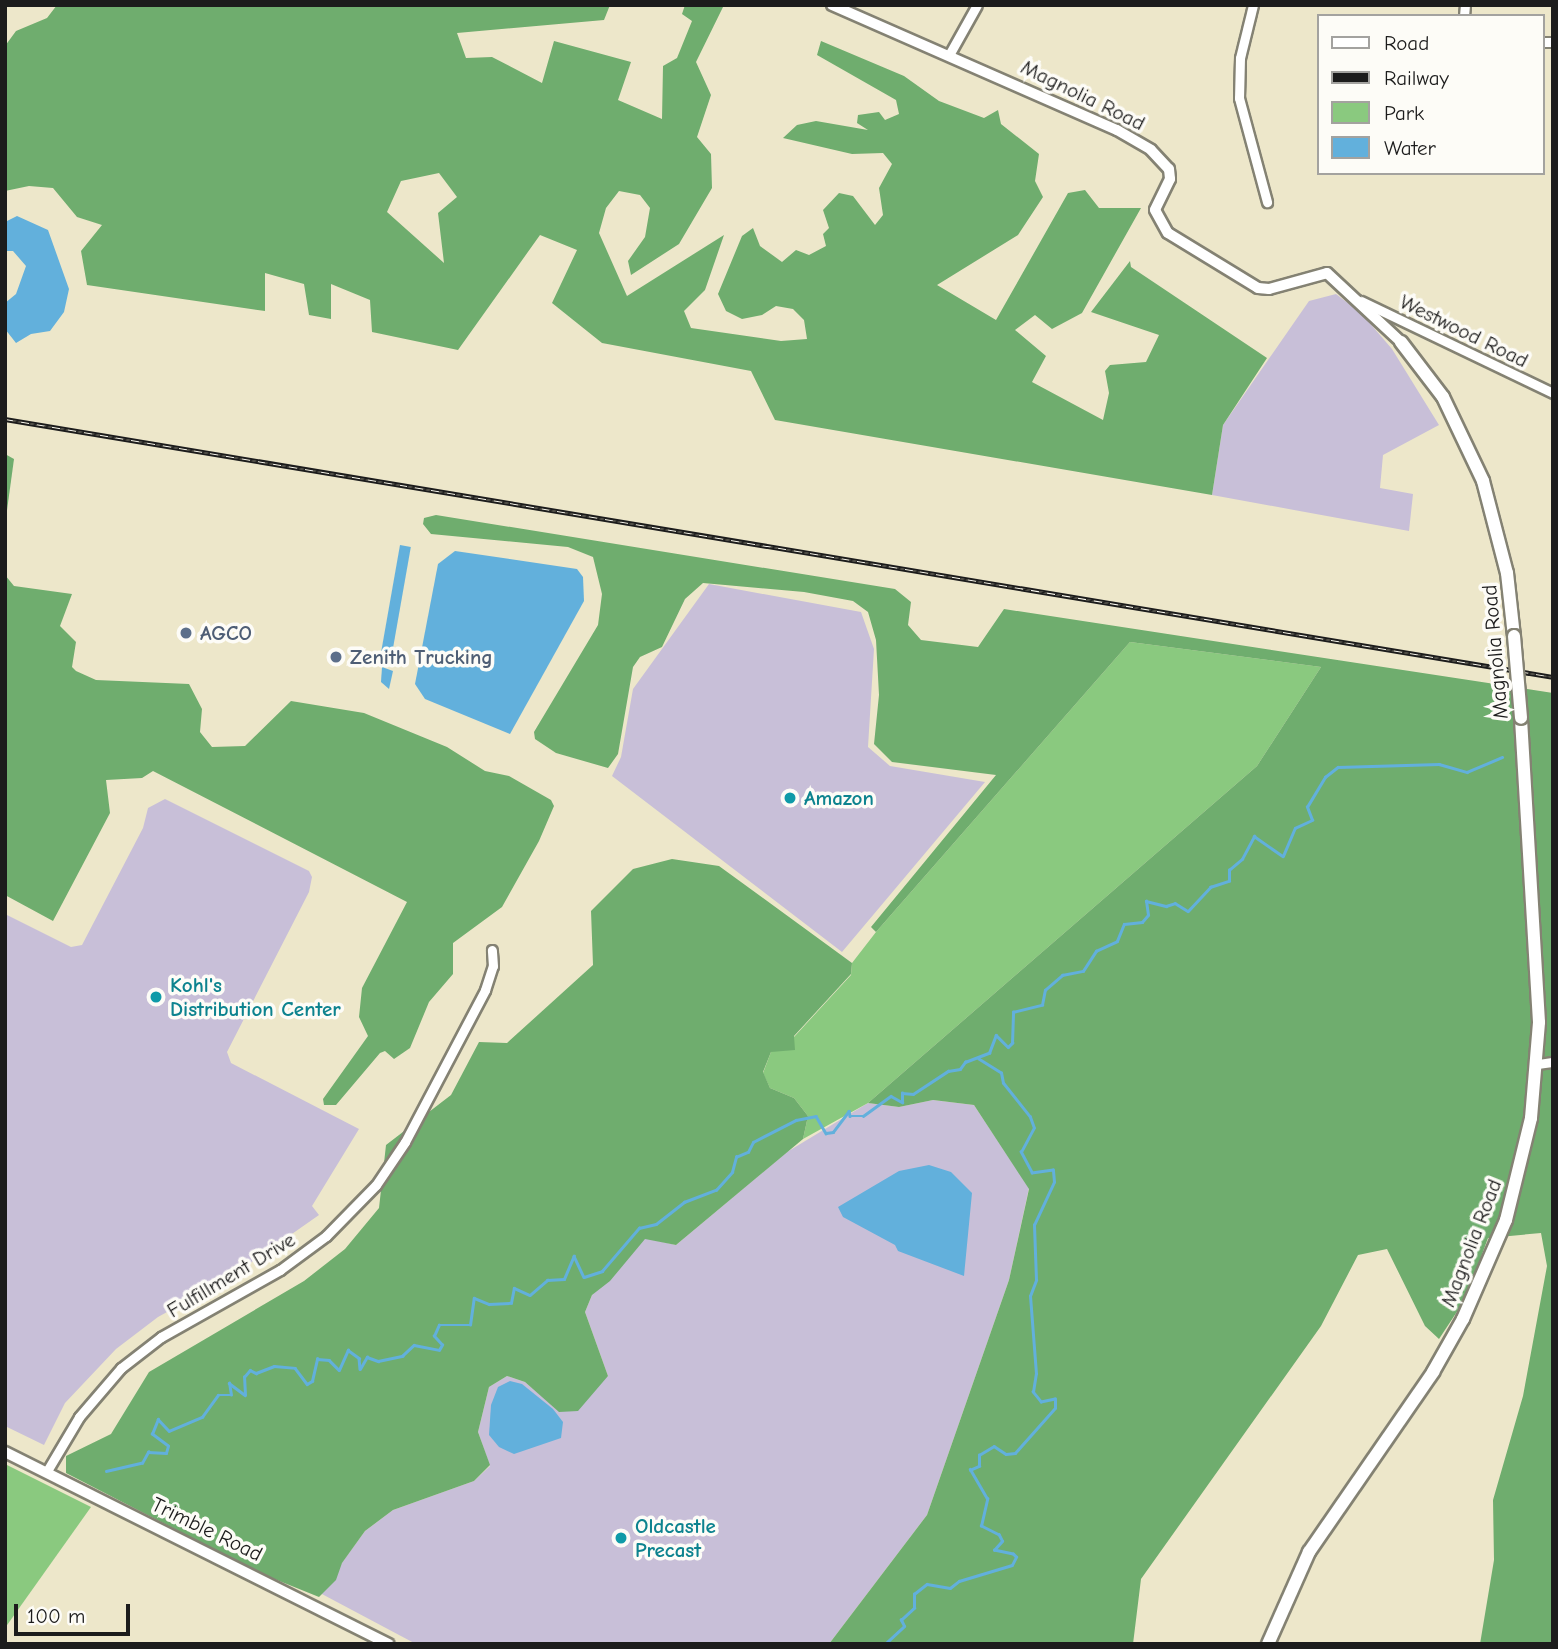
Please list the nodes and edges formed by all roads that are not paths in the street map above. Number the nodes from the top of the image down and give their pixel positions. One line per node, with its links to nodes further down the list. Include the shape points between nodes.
1 (832, 5): 4 (street, Magnolia Road)
2 (977, 5): 4 (street)
3 (1253, 5): 5 (street, via 1240,58 1239,97)
4 (950, 55): 6 (street, Magnolia Road, via 1081,112 1151,150 1169,169 1170,179 1156,210 1162,228 1251,285 1269,289 1327,273)
5 (1267, 202)
6 (1361, 301): 7 (street, Magnolia Road); 8 (street, Westwood Road)
7 (1401, 342): 11 (main road, Magnolia Road, bridge, via 1443,397 1480,472 1499,534 1521,718 1539,974)
8 (1553, 393)
9 (492, 950): 13 (street, Fulfillment Drive, via 493,966 485,990 405,1142 376,1185 326,1236 280,1270 161,1337 121,1368 79,1418)
10 (1553, 1062): 11 (street)
11 (1538, 1064): 15 (main road, Magnolia Road, via 1529,1129 1506,1220 1475,1295 1433,1372 1309,1552)
12 (5, 1452): 13 (street, Trimble Road)
13 (47, 1471): 14 (street, Trimble Road)
14 (389, 1644)
15 (1268, 1644)

